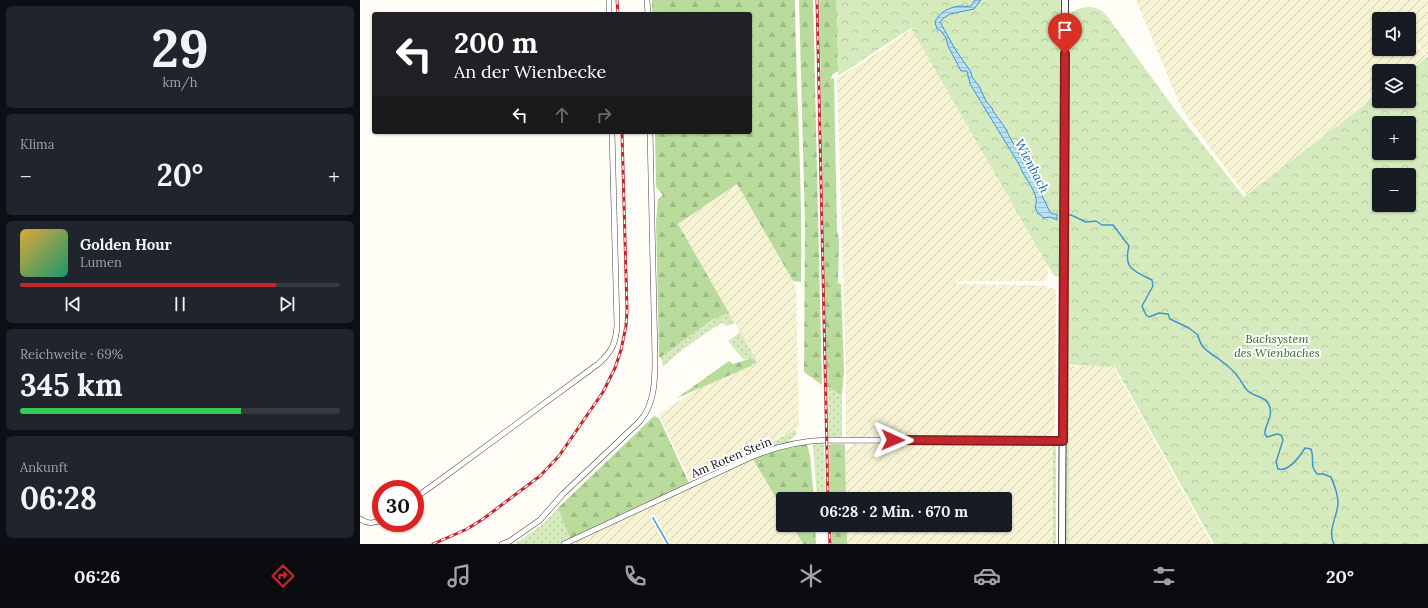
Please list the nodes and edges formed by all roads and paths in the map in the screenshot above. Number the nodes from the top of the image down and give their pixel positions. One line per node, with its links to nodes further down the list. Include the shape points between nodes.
1 (609, 0): 4 (street)
2 (647, 0): 5 (street)
3 (1065, 0): 8 (street)
4 (609, 12)
5 (648, 12)
6 (612, 134): 9 (street, via 617,325 612,349 598,364)
7 (650, 134): 12 (street, via 655,357 654,388 647,411 640,422 563,494 540,520)
8 (1063, 441): 13 (street, Am Roten Stein, via 801,441 749,458); 14 (street)
9 (424, 492)
10 (360, 519): 11 (street)
11 (372, 523)
12 (502, 544)
13 (564, 544)
14 (1062, 544)

